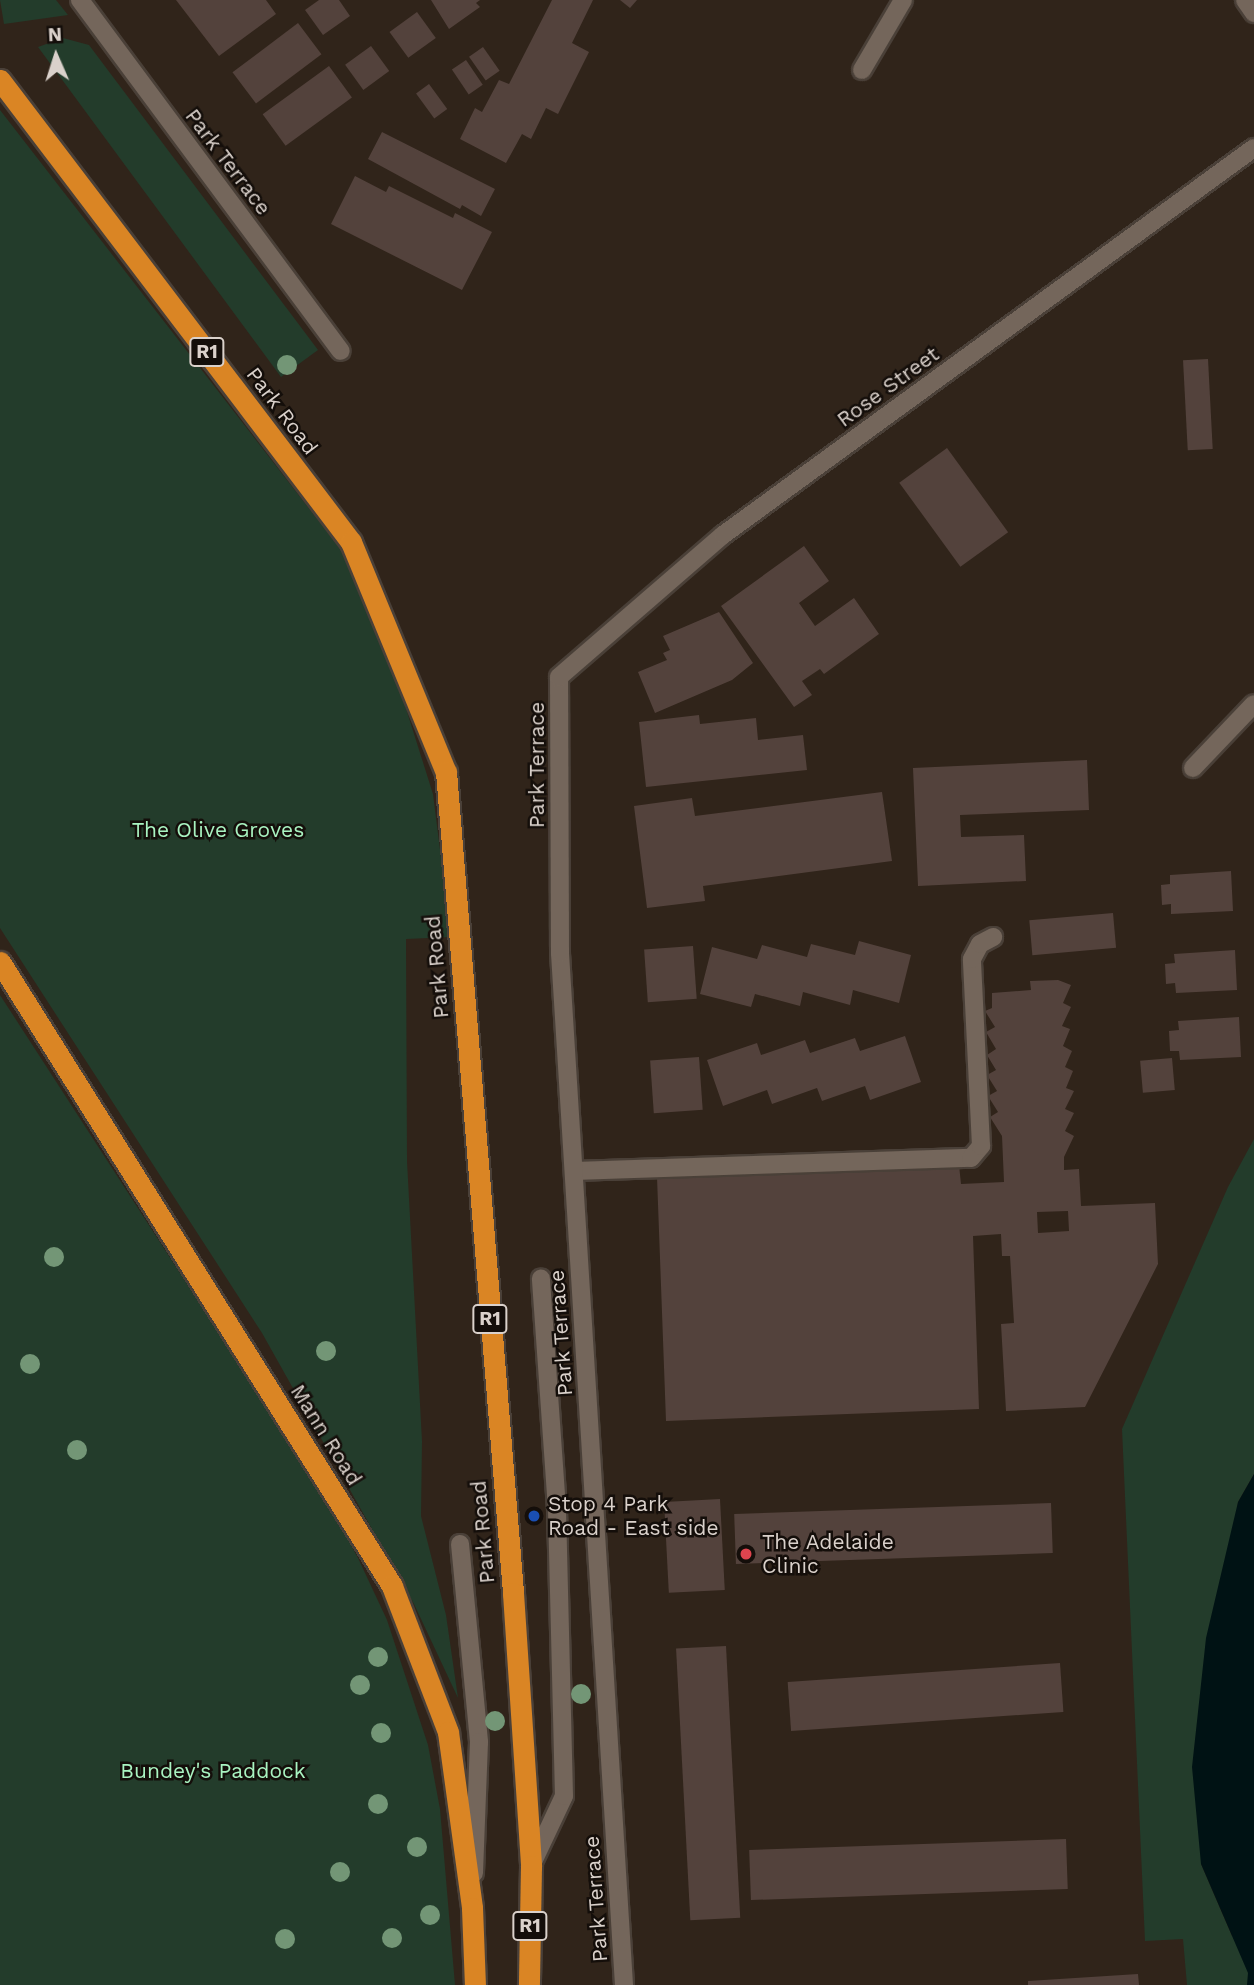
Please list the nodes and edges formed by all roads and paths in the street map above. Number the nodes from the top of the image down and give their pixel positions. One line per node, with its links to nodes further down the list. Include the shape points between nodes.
1 (903, 0): 5 (street)
2 (1245, 0): 4 (street)
3 (89, 3): 8 (street, Park Terrace)
4 (1254, 13)
5 (862, 70)
6 (0, 80): 17 (highway, Park Road / R1, via 351,542 446,772)
7 (1254, 148): 9 (street, Rose Street, via 723,535)
8 (341, 351)
9 (559, 677): 14 (street, Park Terrace, via 560,953)
10 (1254, 705): 11 (street)
11 (1193, 768)
12 (993, 937): 14 (street, via 980,944 972,959 981,1146 971,1158)
13 (0, 962): 18 (highway, Mann Road, via 392,1586 448,1732)
14 (574, 1171): 21 (street, Park Terrace)
15 (541, 1279): 17 (street, via 557,1509 564,1796)
16 (460, 1544): 18 (street, via 479,1742)
17 (531, 1866): 20 (highway, Park Road / R1)
18 (472, 1908): 19 (highway, Mann Road)
19 (475, 1985)
20 (529, 1985)
21 (624, 1985)

